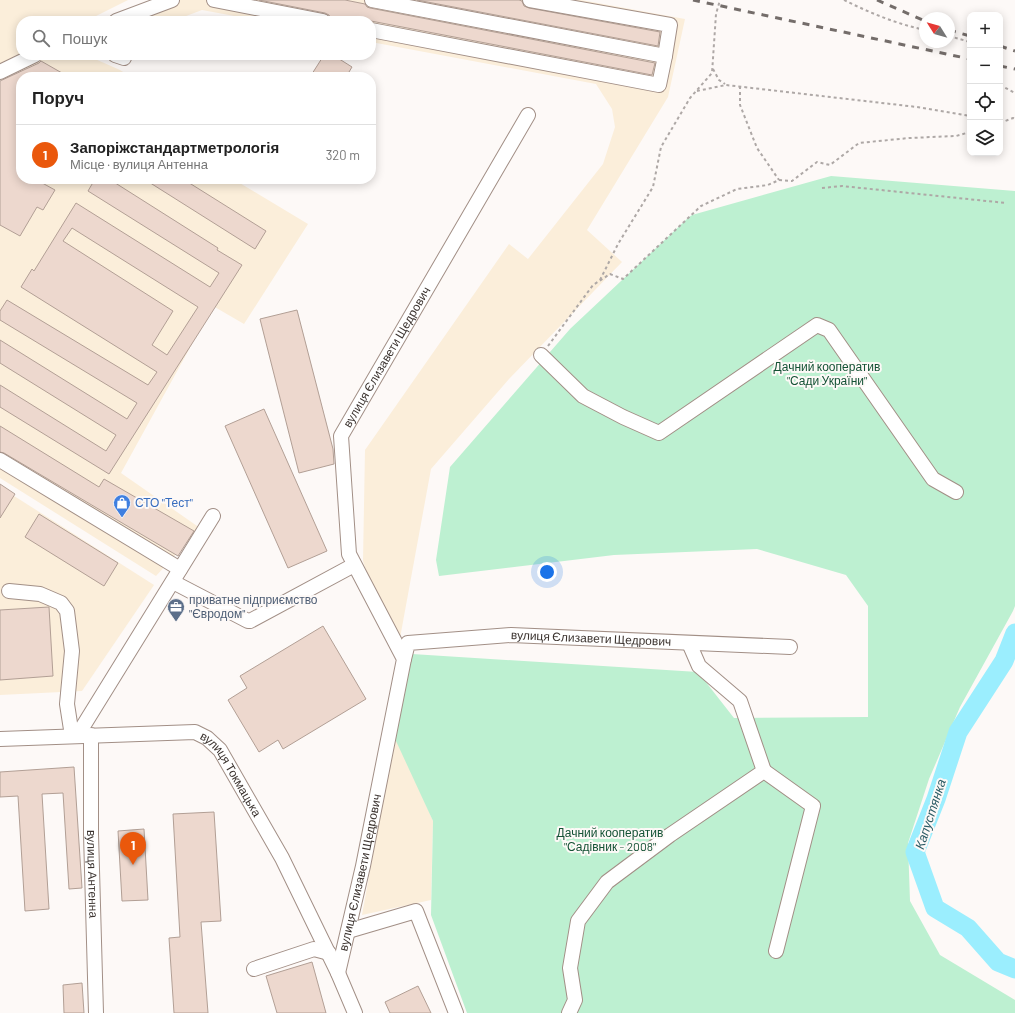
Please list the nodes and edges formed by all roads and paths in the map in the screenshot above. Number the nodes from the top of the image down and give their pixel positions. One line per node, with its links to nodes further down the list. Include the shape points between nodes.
1 (172, 0): 8 (street)
2 (214, 0): 9 (street)
3 (372, 0): 7 (street)
4 (530, 0): 14 (street, via 670,25)
5 (720, 0): 16 (path, via 716,14)
6 (844, 0): 10 (path, via 859,8)
7 (390, 2): 14 (street)
8 (129, 16)
9 (297, 16)
10 (919, 28)
11 (376, 31): 14 (street, via 659,85)
12 (955, 38): 13 (path)
13 (967, 41)
14 (665, 56)
15 (25, 60): 17 (street)
16 (712, 68): 18 (path, via 719,80); 21 (path, via 712,73)
17 (0, 72)
18 (726, 85): 19 (path); 21 (path)
19 (740, 86): 24 (path); 28 (path, via 740,105 757,148)
20 (1003, 87): 22 (path)
21 (696, 92): 31 (path, via 661,147 653,187)
22 (1015, 93)
23 (528, 114): 36 (street, вулиця Єлизавети Щедрович, via 341,436 349,554)
24 (967, 115)
25 (1015, 119): 26 (path)
26 (1003, 121)
27 (967, 133): 28 (path, via 956,136 859,143 830,165 817,162 792,181)
28 (779, 180): 31 (path, via 768,185 737,190 701,206 623,279 610,274)
29 (822, 188): 30 (path, via 842,186)
30 (1006, 203)
31 (599, 281): 32 (path, via 593,285)
32 (542, 355): 34 (street, via 583,396 659,433 817,325 829,330 933,479)
33 (0, 460): 37 (street)
34 (956, 492)
35 (213, 516): 37 (street)
36 (354, 564): 38 (street, via 250,621); 42 (street, вулиця Єлизавети Щедрович)
37 (180, 570): 38 (street)
38 (173, 582): 43 (street)
39 (9, 591): 43 (street, вулиця Антенна, via 40,594 61,603 67,611 72,652 67,704)
40 (689, 643): 41 (street, вулиця Єлизавети Щедрович); 42 (street, вулиця Єлизавети Щедрович, via 511,635 408,644); 45 (street, via 699,666 740,701)
41 (790, 647)
42 (404, 659): 46 (street, вулиця Єлизавети Щедрович)
43 (80, 736): 44 (street, вулиця Токмацька); 48 (street, вулиця Токмацька, via 195,732 207,738 220,750 282,858); 51 (street, вулиця Антенна, via 91,834)
44 (0, 739)
45 (764, 771): 47 (street, via 813,806); 54 (street, via 670,835 607,882 578,920 570,968 575,1000)
46 (348, 931): 50 (street, вулиця Єлизавети Щедрович); 53 (street, via 416,911)
47 (776, 951)
48 (329, 953): 49 (street, via 314,950); 50 (street, вулиця Токмацька)
49 (254, 969)
50 (338, 973): 52 (street)
51 (96, 1013)
52 (355, 1013)
53 (456, 1013)
54 (569, 1013)

